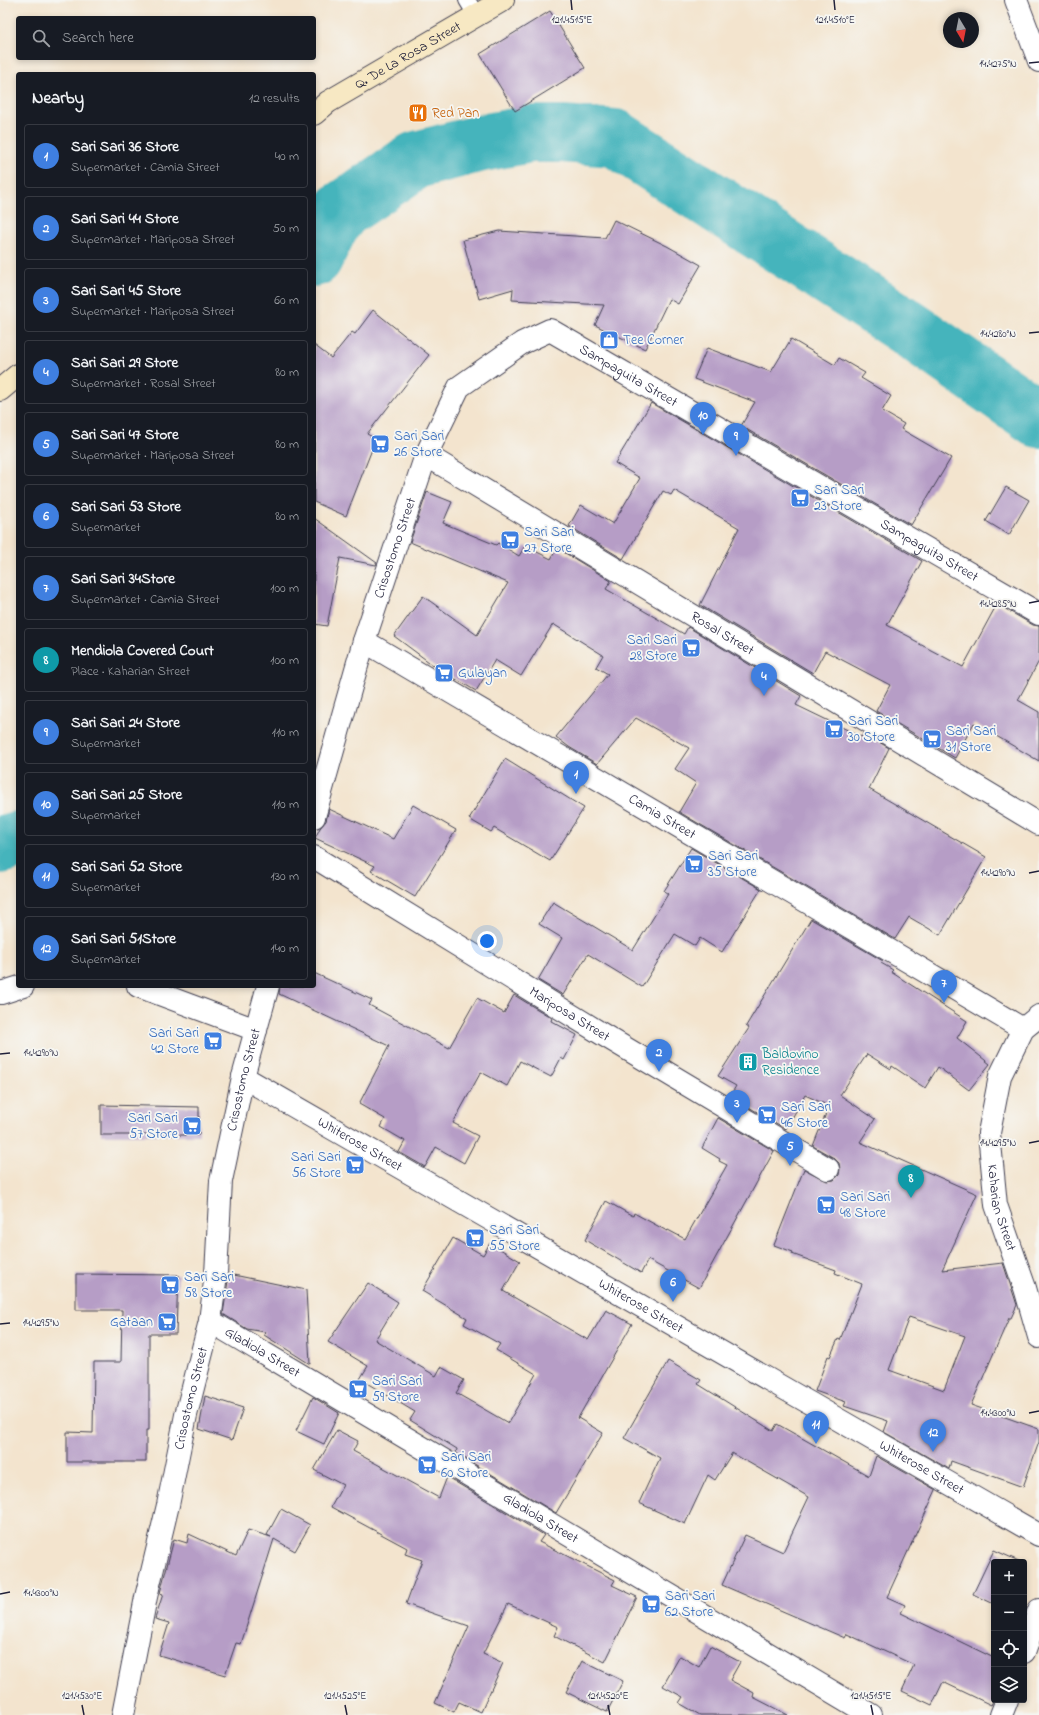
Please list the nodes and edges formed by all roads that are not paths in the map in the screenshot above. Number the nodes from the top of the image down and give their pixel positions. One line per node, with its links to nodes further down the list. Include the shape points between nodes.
1 (503, 0): 3 (street, Q. De La Rosa Street)
2 (1016, 0): 4 (street)
3 (472, 7): 5 (street, Q. De La Rosa Street)
4 (1039, 61)
5 (316, 112)
6 (550, 330): 9 (street, Crisostomo Street, via 522,343 459,387); 10 (street, Sampaguita Street)
7 (16, 377): 8 (street)
8 (0, 390)
9 (426, 455): 11 (street, Crisostomo Street); 13 (street, Rosal Street)
10 (1039, 614)
11 (364, 641): 12 (street, Crisostomo Street); 19 (street, Camia Street)
12 (316, 810)
13 (1039, 824)
14 (316, 857): 22 (street, Mariposa Street, via 602,1034)
15 (16, 988): 18 (street)
16 (143, 988): 20 (street)
17 (267, 988): 20 (street, Crisostomo Street)
18 (0, 993)
19 (1031, 1023): 24 (street, Kaharian Street, via 1000,1076 989,1133 996,1205)
20 (256, 1030): 21 (street, Crisostomo Street)
21 (243, 1078): 23 (street, Crisostomo Street, via 221,1181 216,1274); 25 (street, Whiterose Street)
22 (828, 1169)
23 (210, 1321): 29 (street, Crisostomo Street, via 186,1415); 30 (street, Gladiola Street)
24 (1039, 1336)
25 (1039, 1535)
26 (1039, 1610): 27 (street)
27 (1027, 1644)
28 (1006, 1703): 31 (street)
29 (123, 1715)
30 (871, 1715)
31 (1001, 1715)

